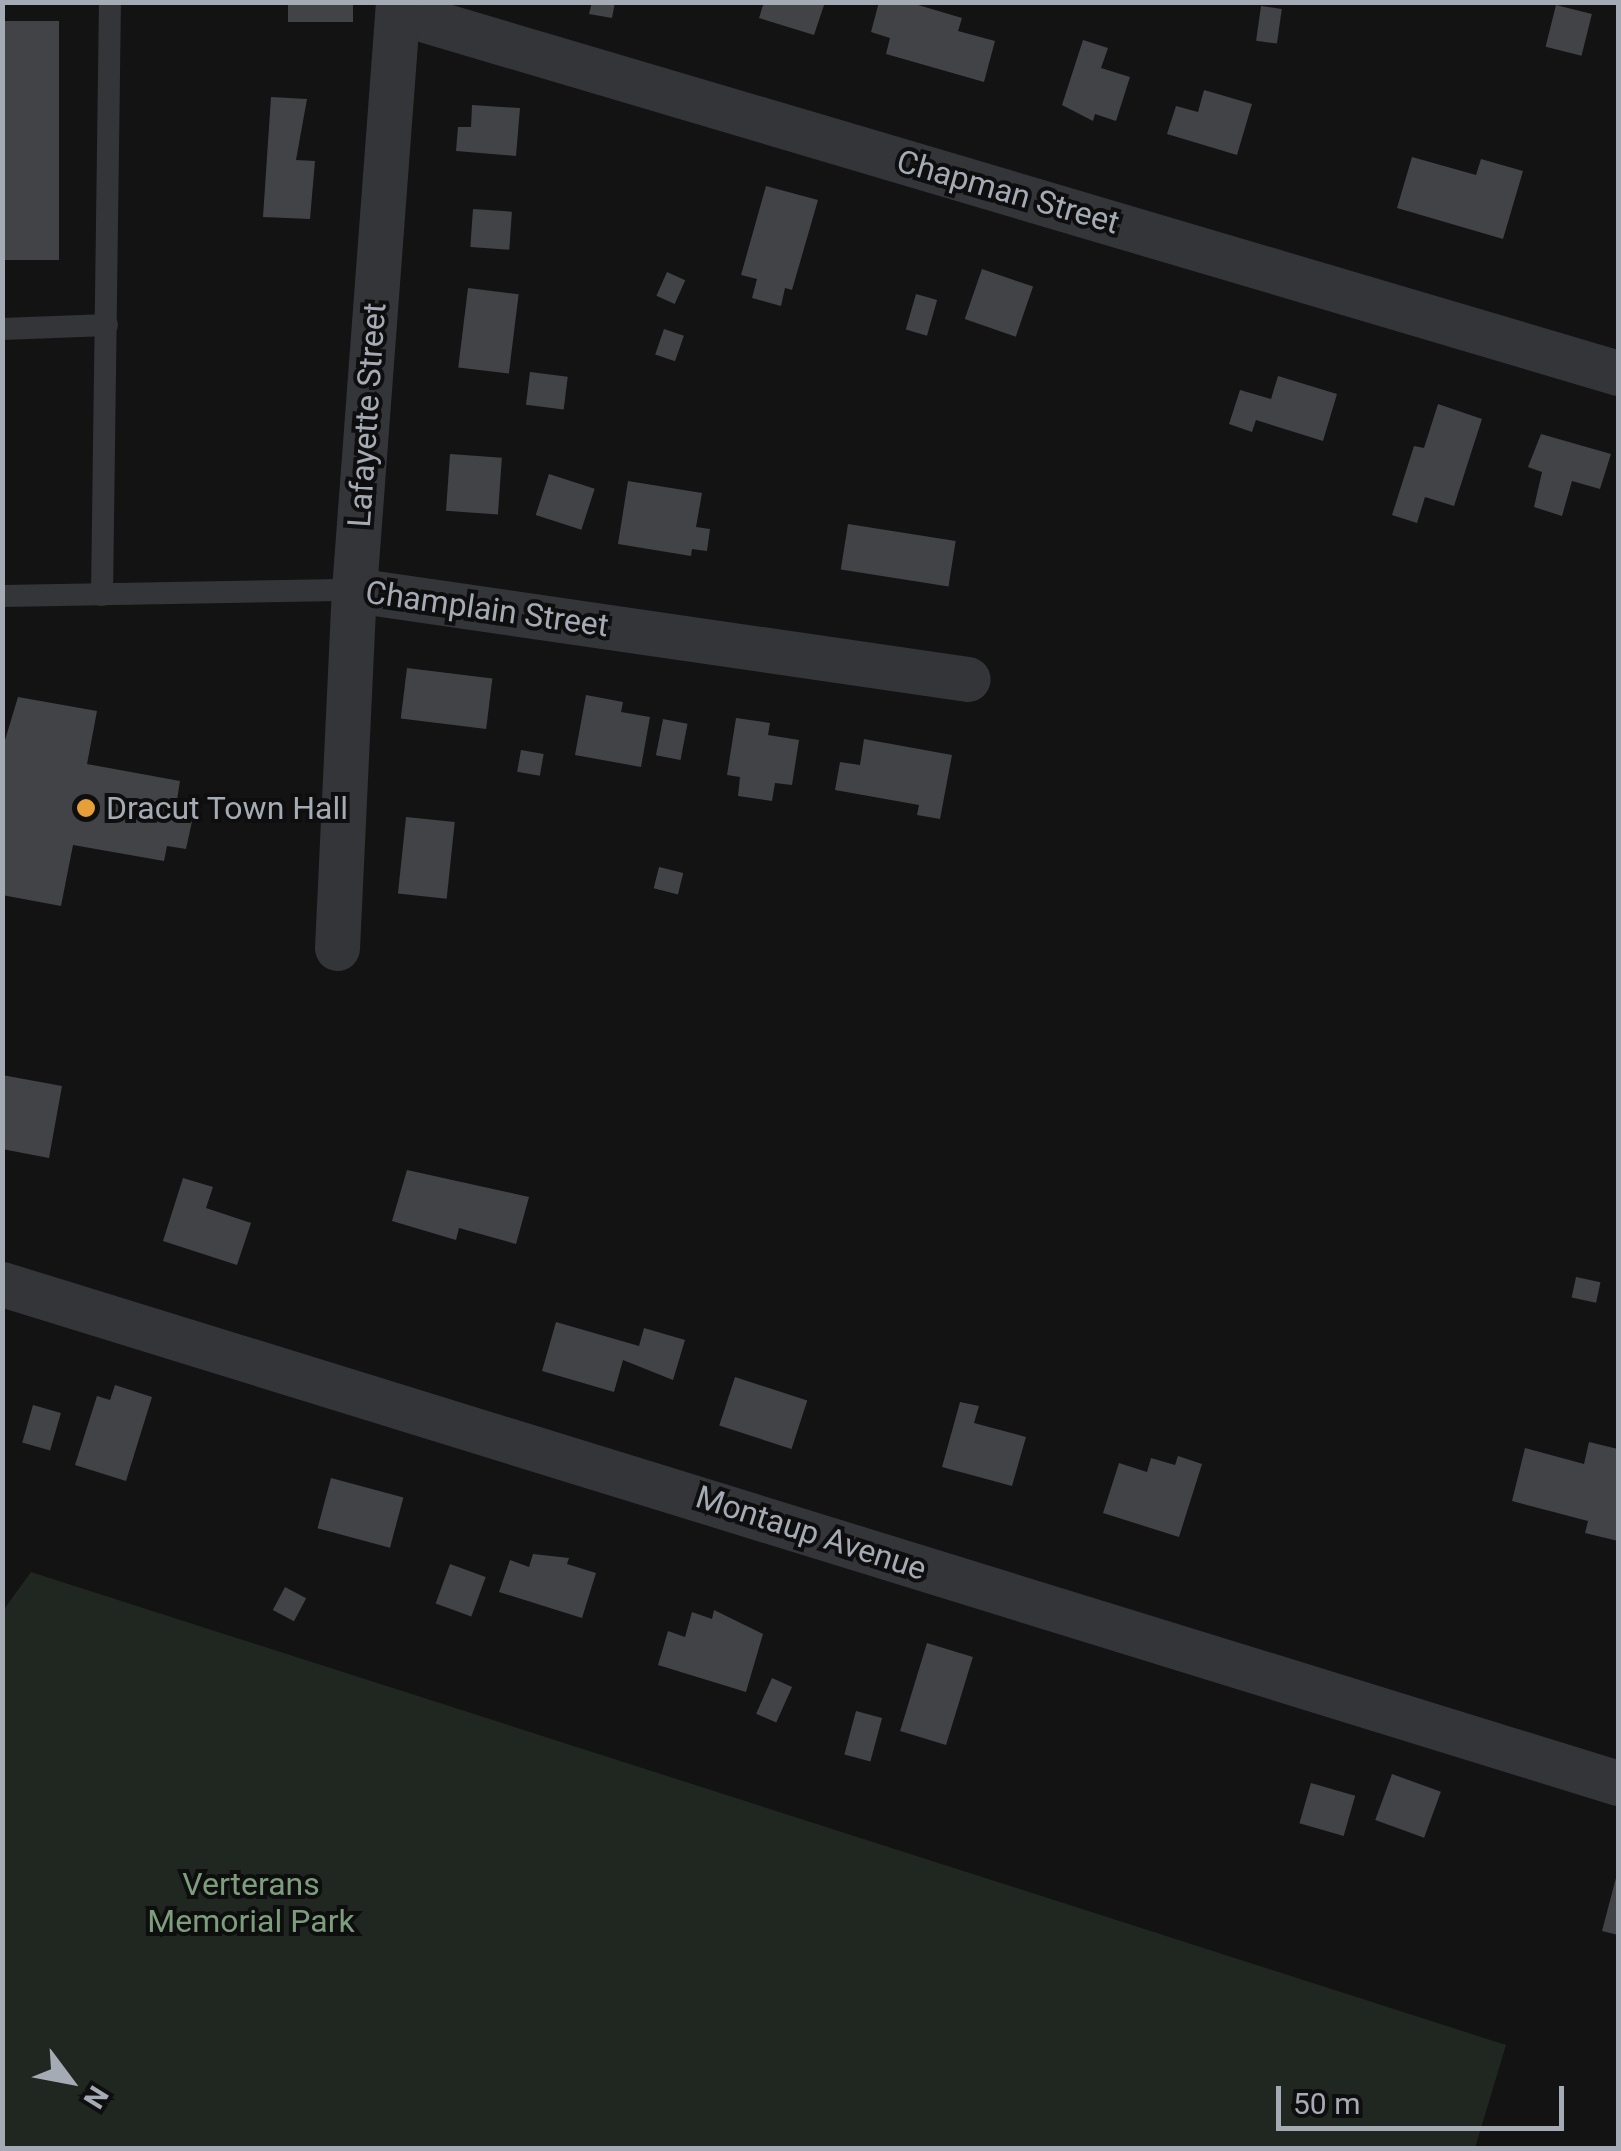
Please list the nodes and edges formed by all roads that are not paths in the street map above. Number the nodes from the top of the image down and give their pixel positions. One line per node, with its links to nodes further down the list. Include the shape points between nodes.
1 (110, 2): 3 (lane)
2 (398, 7): 5 (street, Chapman Street); 6 (street, Lafayette Street)
3 (107, 325): 4 (lane); 8 (lane)
4 (2, 329)
5 (1618, 373)
6 (354, 590): 8 (lane, Champlain Street); 9 (street, Champlain Street); 10 (street, Lafayette Street)
7 (2, 596): 8 (lane, Champlain Street)
8 (102, 596)
9 (968, 679)
10 (337, 948)
11 (2, 1284): 12 (street, Montaup Avenue)
12 (1618, 1783)

